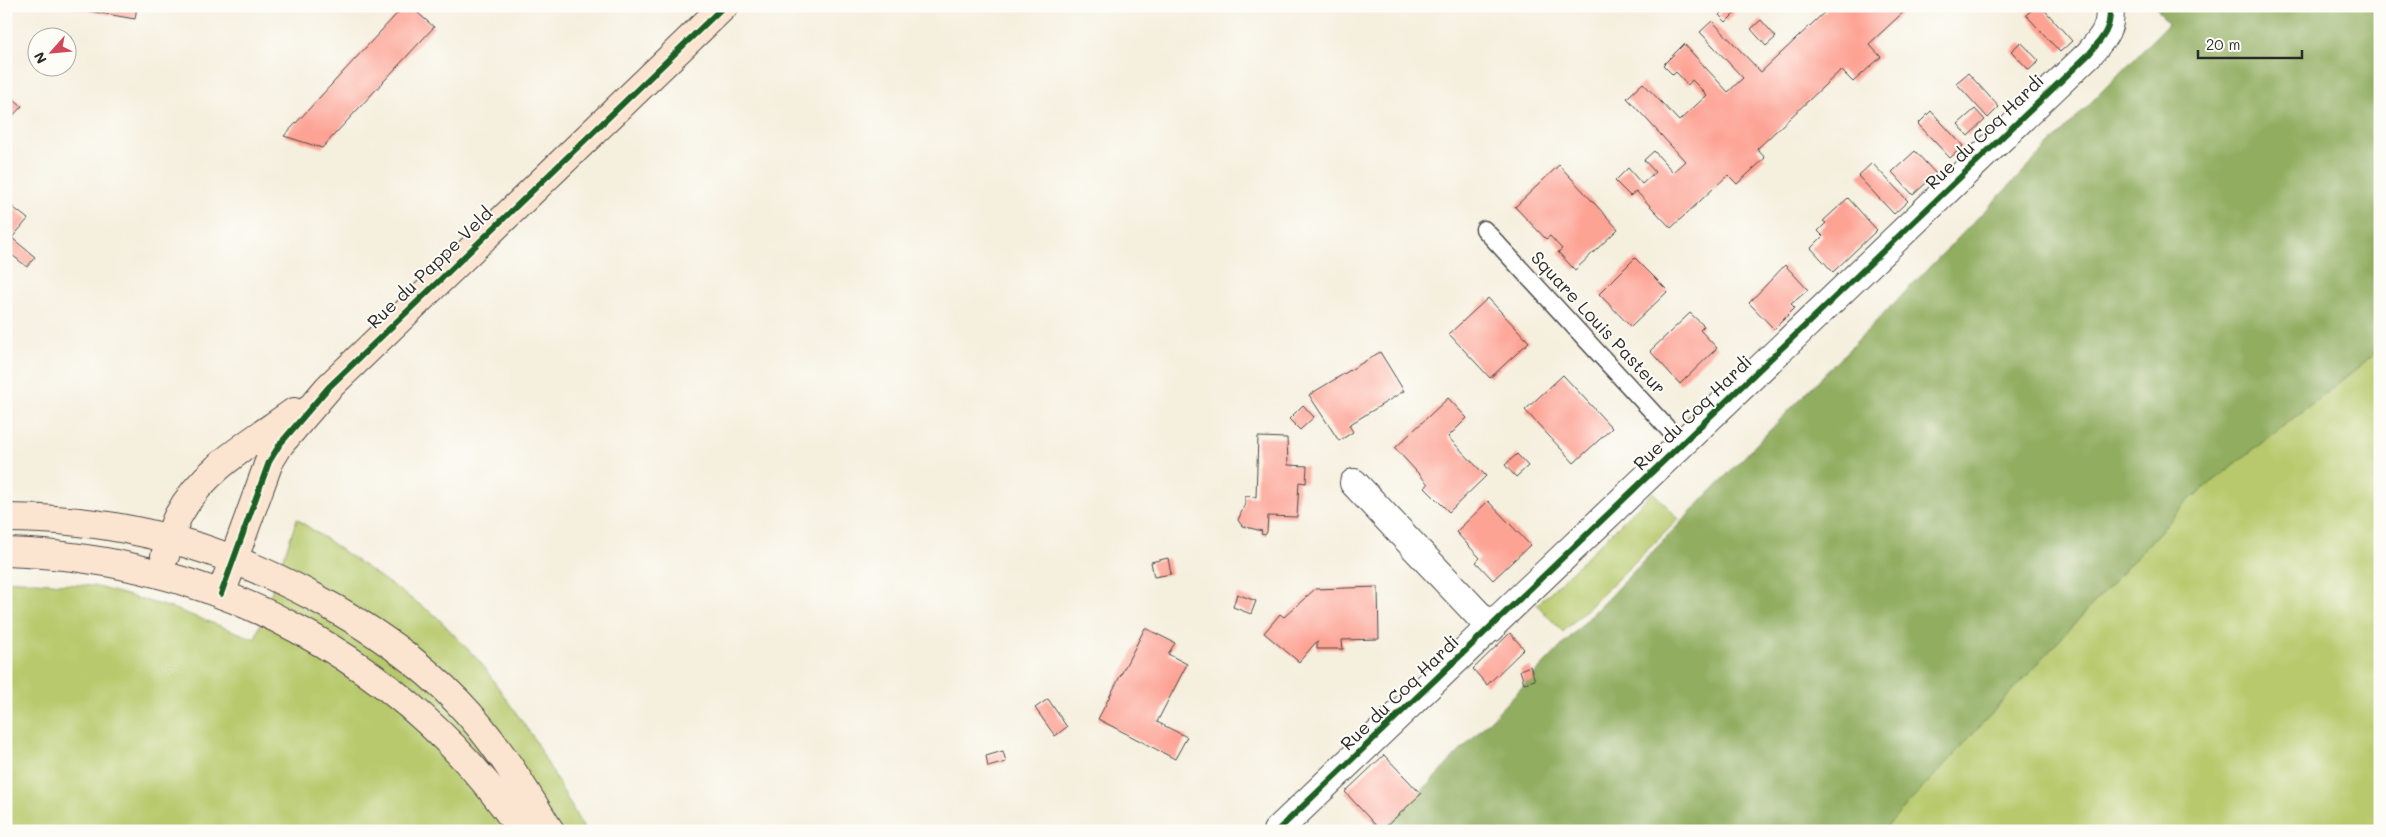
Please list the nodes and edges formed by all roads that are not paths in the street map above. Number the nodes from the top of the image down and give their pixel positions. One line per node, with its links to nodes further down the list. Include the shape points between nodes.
1 (724, 6): 4 (main road, Rue du Pappe Veld)
2 (2109, 6): 5 (street, Rue du Coq Hardi, via 2111,21 2107,32 2089,54)
3 (1484, 229): 5 (lane, Square Louis Pasteur)
4 (328, 388): 8 (main road, Rue du Pappe Veld, via 206,477 183,507); 10 (main road, Rue du Pappe Veld, via 274,453 263,473)
5 (1682, 444): 13 (street, Rue du Coq Hardi)
6 (1354, 483): 13 (street)
7 (6, 518): 8 (main road, via 82,522)
8 (170, 539): 10 (main road); 11 (main road, Rue du Pappe Veld)
9 (6, 552): 11 (main road, via 76,557)
10 (233, 560): 12 (main road, Rue du Pappe Veld); 15 (main road, via 354,620 405,654 443,686 500,753)
11 (159, 573): 12 (main road)
12 (221, 594): 14 (main road, via 271,616 335,651 410,704 470,763)
13 (1490, 628): 16 (street, Rue du Coq Hardi)
14 (522, 831)
15 (550, 831)
16 (1277, 831)

